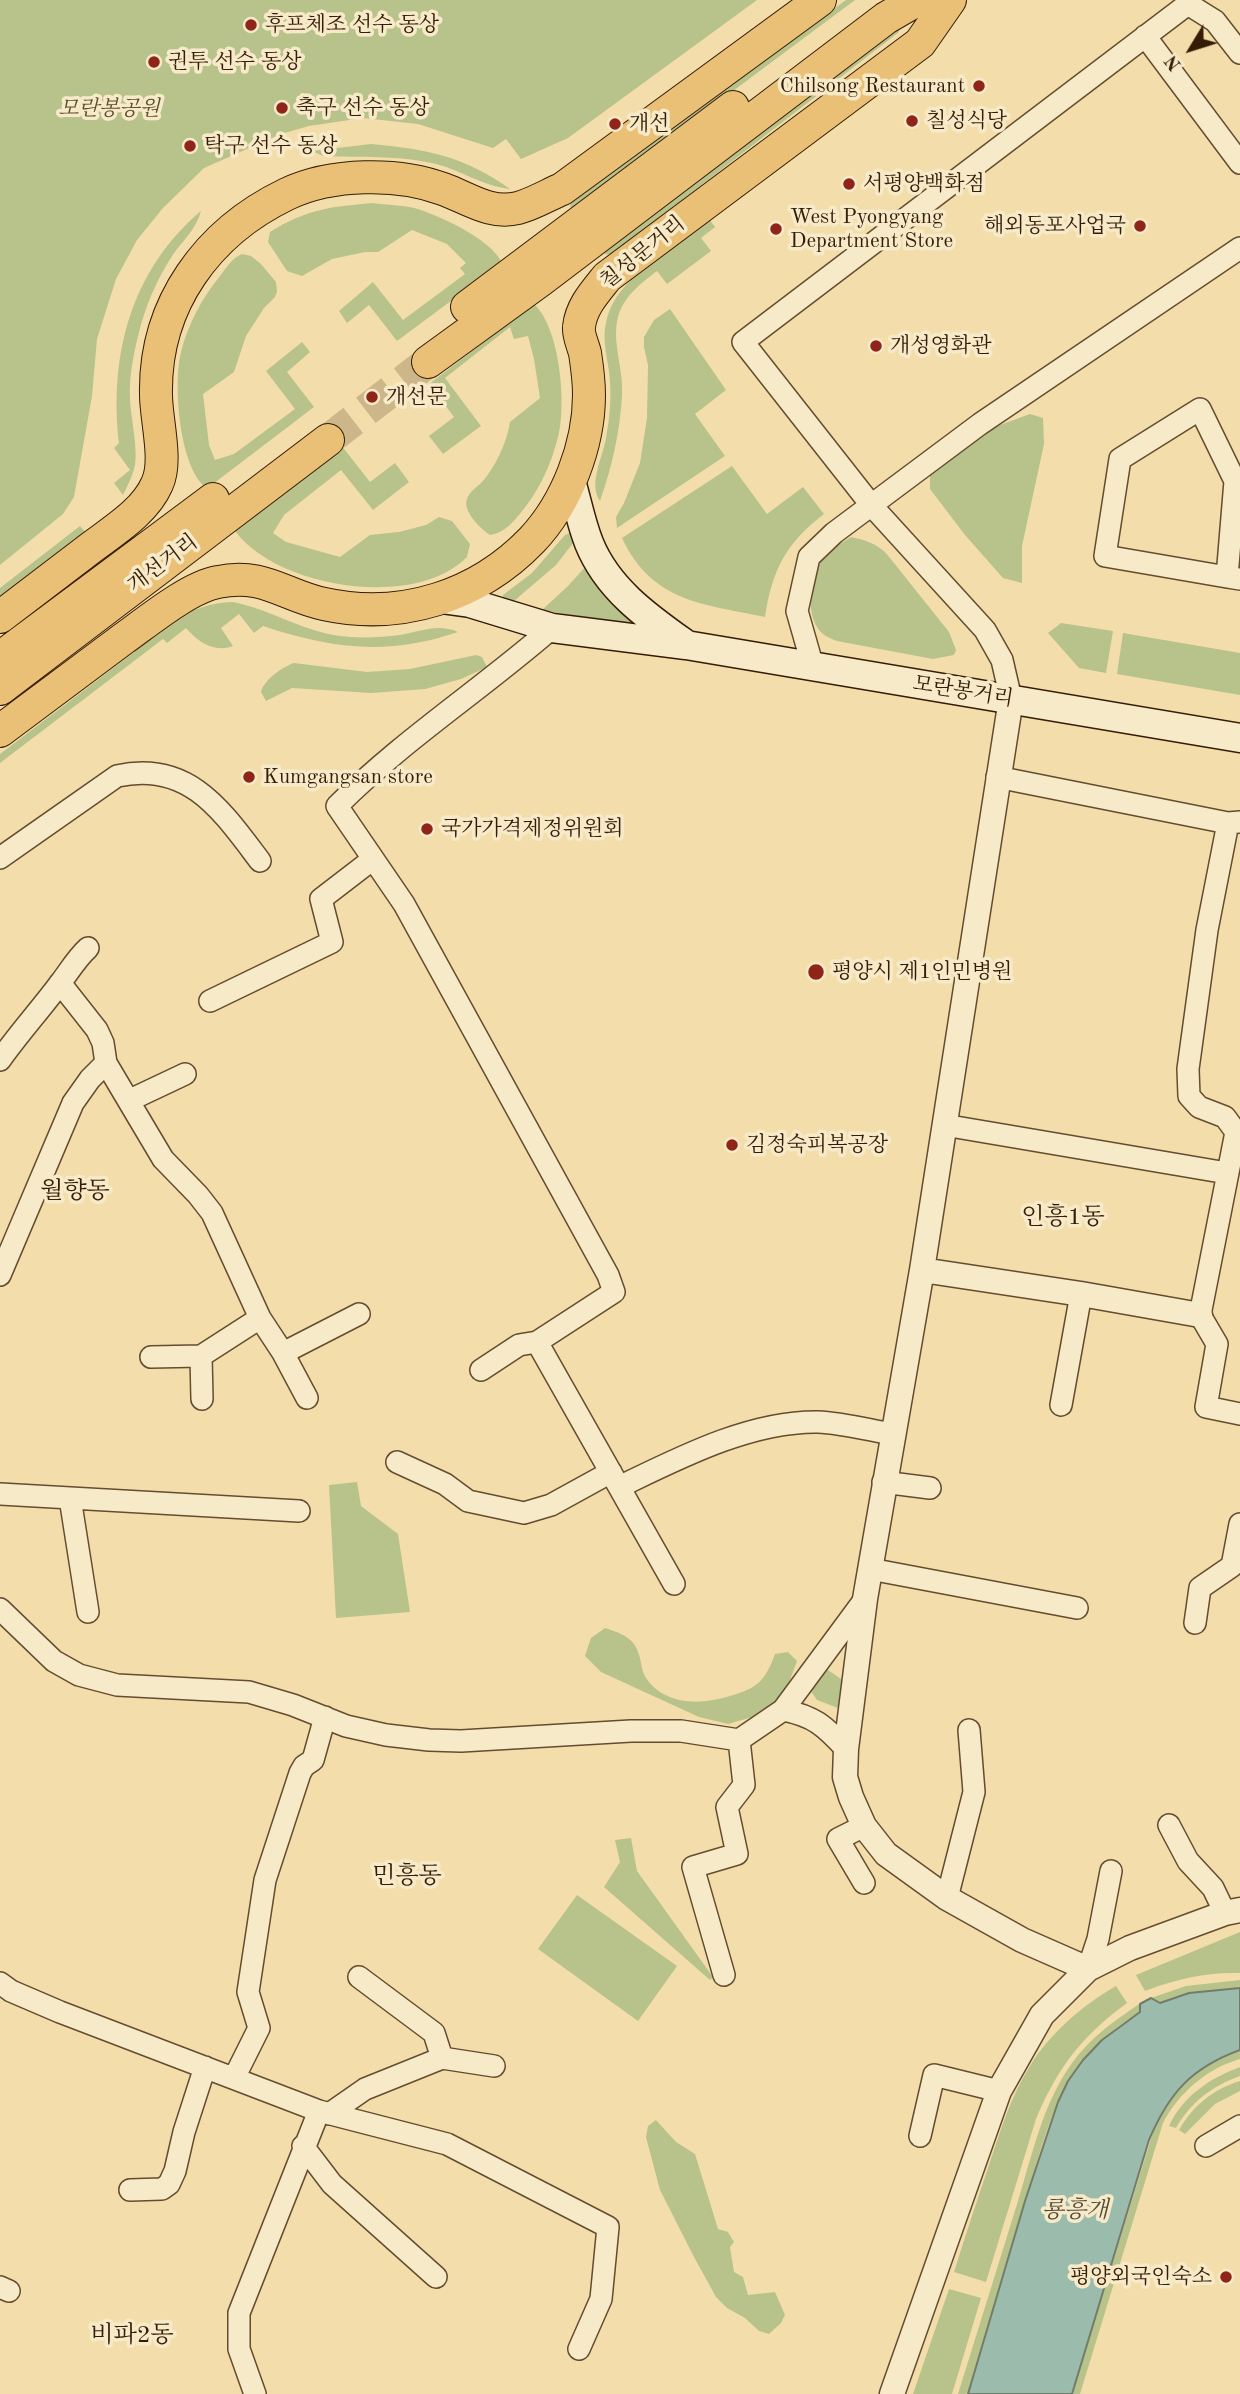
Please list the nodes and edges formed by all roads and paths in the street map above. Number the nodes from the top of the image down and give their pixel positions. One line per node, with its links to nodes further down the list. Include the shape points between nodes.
1 (820, 0): 14 (main road, via 562,189 517,208 484,208 442,188 389,177 333,180 289,193 241,220 195,268 168,320 159,352 156,393 158,483 132,516)
2 (874, 0): 3 (main road, 칠성문거리, via 422,354 541,280 886,18)
3 (917, 0)
4 (950, 0): 9 (main road, 칠성문거리, via 920,43 607,277 587,302 578,328 589,395 584,435)
5 (1145, 36): 6 (street, via 1188,4 1215,20); 7 (street); 10 (street, via 743,342)
6 (1240, 53)
7 (1240, 163)
8 (1240, 248): 10 (street, via 980,424)
9 (570, 481): 13 (main road, 칠성문거리, via 533,539 498,570); 16 (main road, via 590,544 606,573 622,594)
10 (872, 506): 18 (street, via 809,557 797,611); 20 (street, via 985,630 1002,660)
11 (1233, 578): 11 (street, via 1235,481 1200,409 1121,459 1105,556)
12 (194, 592): 13 (main road, 칠성문거리, via 215,582 240,579 267,582 323,604 366,610); 21 (main road, 개선거리, via 157,614)
13 (441, 599): 15 (main road, 모란봉거리)
14 (0, 617)
15 (552, 628): 16 (main road, 모란봉거리); 26 (street, via 338,806)
16 (686, 645): 18 (main road, 모란봉거리)
17 (0, 658): 19 (main road, 개선거리, via 321,432)
18 (813, 667): 20 (main road, 모란봉거리)
19 (0, 689)
20 (1011, 699): 22 (main road, 모란봉거리); 23 (street)
21 (0, 731)
22 (1240, 738)
23 (997, 777): 24 (street); 35 (street)
24 (1234, 822): 36 (street, via 1207,930 1188,1069 1189,1096 1199,1107 1225,1117)
25 (0, 858): 27 (street, via 117,776 135,772 168,774 201,793 223,812)
26 (373, 859): 30 (street, via 321,899 332,942); 44 (street, via 404,904 614,1292)
27 (260, 861)
28 (88, 948): 29 (street)
29 (60, 983): 31 (street); 32 (street, via 97,1030)
30 (210, 1001)
31 (0, 1060)
32 (106, 1063): 34 (street); 39 (street, via 73,1103)
33 (185, 1074): 34 (street)
34 (130, 1100): 43 (street, via 163,1159 212,1213)
35 (944, 1125): 37 (street); 38 (street)
36 (1238, 1132): 37 (street)
37 (1227, 1173): 42 (street)
38 (922, 1270): 40 (street); 53 (street)
39 (0, 1275)
40 (1081, 1294): 42 (street); 51 (street)
41 (359, 1314): 45 (street)
42 (1200, 1315): 52 (street, via 1217,1343 1206,1407)
43 (260, 1318): 45 (street); 46 (street)
44 (537, 1342): 48 (street, via 519,1345); 55 (street)
45 (283, 1353): 49 (street)
46 (201, 1356): 47 (street); 50 (street)
47 (151, 1357)
48 (481, 1370)
49 (307, 1398)
50 (202, 1399)
51 (1062, 1405)
52 (1240, 1414)
53 (892, 1434): 55 (street, via 818,1422 763,1427); 56 (street)
54 (397, 1462): 55 (street, via 445,1484 468,1501 524,1513)
55 (615, 1480): 63 (street)
56 (883, 1482): 57 (street); 62 (street)
57 (930, 1488)
58 (0, 1494): 59 (street)
59 (70, 1498): 60 (street); 67 (street)
60 (299, 1511)
61 (1240, 1524): 68 (street, via 1232,1566 1200,1588)
62 (870, 1569): 64 (street); 65 (street)
63 (674, 1584)
64 (864, 1600): 69 (street); 73 (street)
65 (1077, 1608)
66 (0, 1609): 70 (street, via 54,1661 79,1675 117,1685 249,1692)
67 (88, 1612)
68 (1195, 1623)
69 (783, 1710): 72 (street); 73 (street, via 825,1726)
70 (325, 1717): 72 (street, via 359,1729 429,1740 681,1731); 87 (street, via 313,1760 300,1773 265,1880 248,1992 259,2028)
71 (969, 1730): 78 (street, via 974,1793)
72 (739, 1740): 81 (street, via 744,1785 727,1807 737,1854 693,1867)
73 (846, 1749): 75 (street, via 845,1777)
74 (1169, 1825): 79 (street, via 1188,1861)
75 (864, 1826): 77 (street, via 838,1839); 78 (street, via 886,1854)
76 (1111, 1871): 80 (street)
77 (864, 1883)
78 (947, 1898): 80 (street, via 1022,1940)
79 (1232, 1912): 80 (street, via 1130,1948)
80 (1088, 1969): 88 (street, via 1042,2015)
81 (724, 1975)
82 (359, 1977): 84 (street, via 434,2033)
83 (0, 1983): 86 (street, via 60,2012)
84 (442, 2058): 85 (street); 89 (street, via 365,2089)
85 (494, 2066)
86 (205, 2067): 87 (street); 94 (street, via 169,2184 162,2189)
87 (234, 2078): 89 (street)
88 (999, 2091): 91 (street, via 934,2075); 98 (street)
89 (324, 2112): 92 (street); 96 (street, via 447,2144 608,2227 601,2299)
90 (1240, 2126): 93 (street)
91 (920, 2136)
92 (303, 2146): 95 (street, via 332,2184); 97 (street, via 239,2313 239,2349)
93 (1206, 2146)
94 (130, 2190)
95 (436, 2277)
96 (579, 2349)
97 (255, 2394)
98 (892, 2394)

